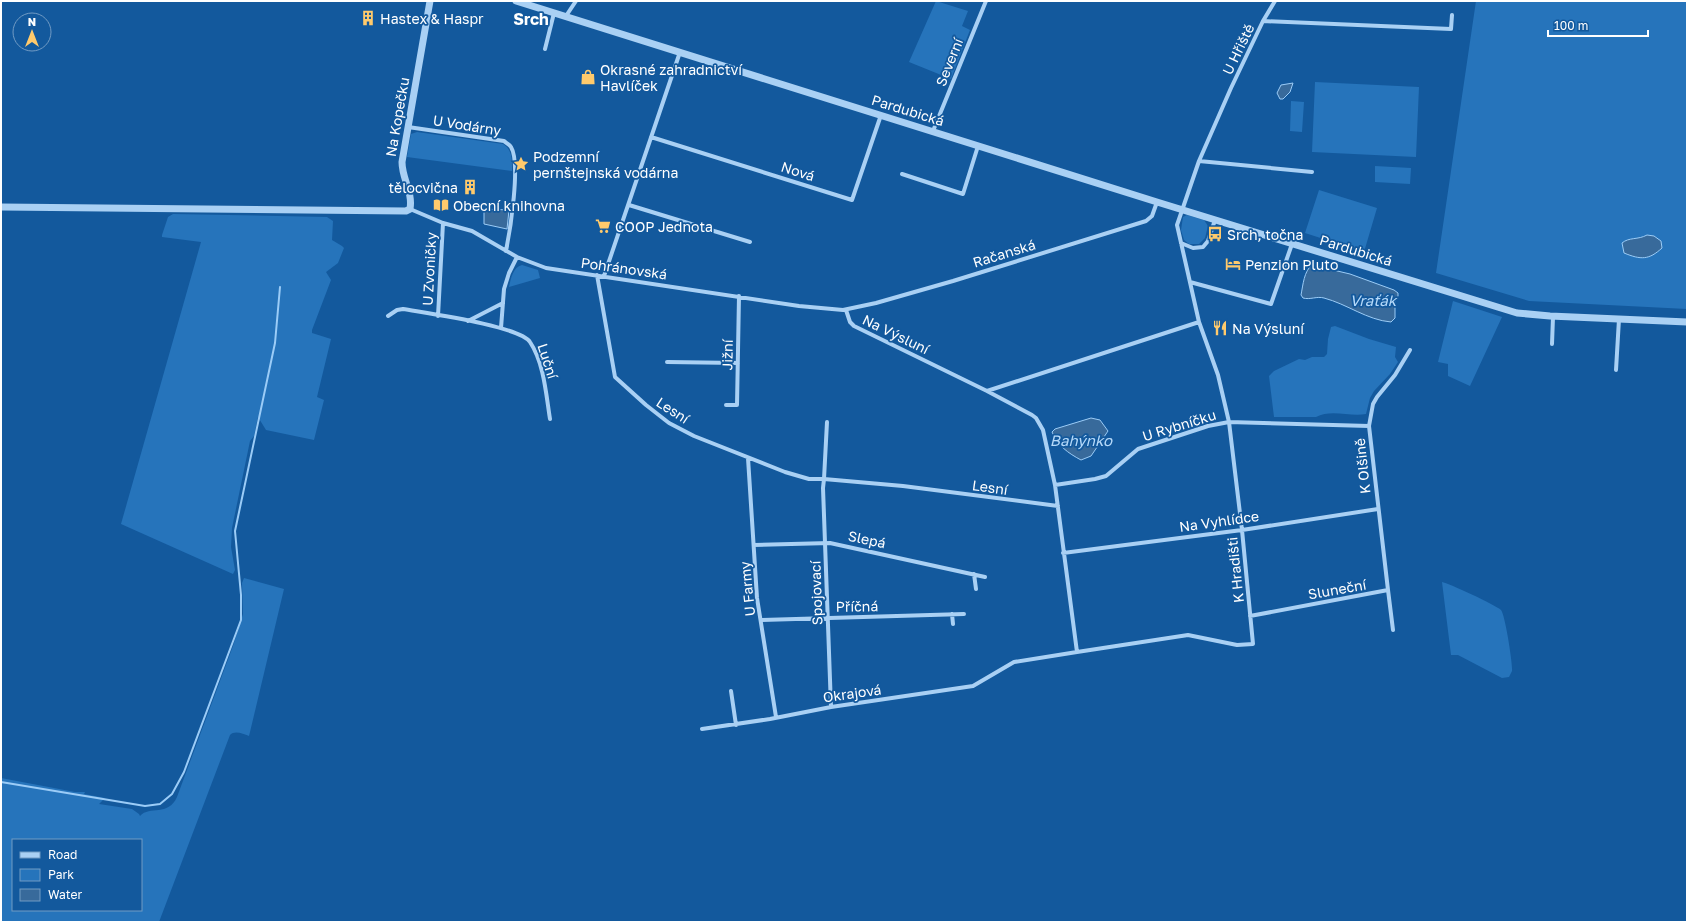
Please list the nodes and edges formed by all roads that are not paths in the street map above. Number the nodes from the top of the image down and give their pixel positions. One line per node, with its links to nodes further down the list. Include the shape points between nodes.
1 (430, 1): 13 (street, Na Kopečku)
2 (516, 1): 6 (street, Pardubická)
3 (576, 1): 8 (street)
4 (986, 1): 14 (street, Severní)
5 (1275, 1): 9 (street)
6 (554, 13): 8 (street, Pardubická); 10 (street)
7 (1452, 15): 9 (street, U Hřiště, via 1451,29)
8 (566, 16): 11 (street, Pardubická)
9 (1263, 21): 17 (street, U Hřiště)
10 (544, 49)
11 (680, 52): 12 (street, Pardubická); 15 (street)
12 (881, 115): 14 (street, Pardubická); 15 (street, Nová, via 852,200)
13 (408, 127): 23 (street, Na Kopečku, via 402,169 411,194); 30 (street, U Vodárny, via 504,141 511,147 514,155 514,182)
14 (933, 131): 16 (street, Pardubická)
15 (651, 136): 21 (street)
16 (978, 146): 19 (street, via 963,194); 20 (street, Pardubická)
17 (1199, 161): 18 (street); 24 (street, U Hřiště)
18 (1312, 172)
19 (902, 174)
20 (1157, 202): 24 (street, Pardubická); 37 (street, Račanská, via 1152,216 1146,221 953,281)
21 (629, 205): 27 (street); 33 (street)
22 (1, 207): 23 (street, via 402,211)
23 (410, 209): 26 (street, Pohránovská)
24 (1181, 209): 25 (street, Pardubická); 28 (street, via 1176,228)
25 (1215, 220): 28 (street, via 1208,241 1203,247 1193,248); 29 (street, Pardubická)
26 (443, 223): 30 (street, Pohránovská, via 472,231); 39 (street, U Zvoničky)
27 (750, 242)
28 (1180, 244): 34 (street)
29 (1292, 244): 34 (street, via 1271,304); 40 (street, Pardubická, via 1517,313)
30 (506, 251): 31 (street, Pohránovská)
31 (517, 257): 32 (street, Pohránovská, via 546,268); 36 (street, via 506,282)
32 (597, 275): 33 (street, Pohránovská); 57 (street, Lesní, via 615,376 669,422 694,436)
33 (604, 276): 35 (street, Pohránovská)
34 (1190, 282): 43 (street)
35 (739, 296): 37 (street, Pohránovská); 49 (street, Jižní)
36 (502, 302): 42 (street); 45 (street)
37 (846, 310): 51 (street, Na Výsluní, via 854,326)
38 (388, 316): 39 (street, U Zvoničky, via 403,309)
39 (438, 316): 42 (street, U Zvoničky)
40 (1553, 317): 41 (street, Pardubická); 46 (street)
41 (1619, 319): 44 (street, Pardubická); 50 (street)
42 (467, 321): 45 (street, U Zvoničky)
43 (1199, 322): 51 (street); 55 (street, via 1218,375)
44 (1687, 322)
45 (501, 328): 53 (street, Luční, via 530,340 538,359)
46 (1552, 344)
47 (1410, 350): 56 (street, K Olšině, via 1373,404)
48 (667, 362): 49 (street)
49 (738, 363): 52 (street, Jižní, via 737,405)
50 (1616, 370)
51 (987, 391): 59 (street, Na Výsluní, via 1036,418 1043,430)
52 (726, 405)
53 (550, 419)
54 (827, 422): 58 (street)
55 (1229, 422): 56 (street, U Rybníčku); 59 (street, U Rybníčku, via 1208,426 1138,449 1106,476); 62 (street, K Hradišti)
56 (1369, 426): 61 (street, K Olšině)
57 (748, 458): 58 (street, Lesní, via 809,479); 64 (street, U Farmy)
58 (824, 479): 60 (street, Lesní, via 903,486); 63 (street, Spojovací)
59 (1055, 485): 60 (street, Na Výsluní)
60 (1058, 506): 65 (street, Na Výsluní)
61 (1378, 509): 62 (street, Na Vyhlídce); 69 (street, K Olšině)
62 (1242, 530): 65 (street, Na Vyhlídce); 72 (street, K Hradišti)
63 (825, 543): 64 (street, Slepá); 66 (street, Slepá); 73 (street, Spojovací)
64 (754, 546): 74 (street, U Farmy)
65 (1063, 554): 77 (street, Na Výsluní)
66 (974, 574): 67 (street, Slepá); 68 (street)
67 (985, 577)
68 (976, 589)
69 (1388, 590): 72 (street, Sluneční); 76 (street, Sluneční)
70 (952, 614): 71 (street, Příčná); 73 (street, Příčná); 75 (street)
71 (964, 614)
72 (1250, 616): 77 (street, K Hradišti, via 1253,644 1237,645 1188,635)
73 (827, 618): 74 (street, Příčná); 79 (street, Spojovací)
74 (761, 620): 80 (street, U Farmy)
75 (953, 624)
76 (1393, 630)
77 (1077, 652): 79 (street, Okrajová, via 1014,662 973,686)
78 (731, 691): 81 (street)
79 (830, 707): 80 (street, Okrajová)
80 (776, 717): 81 (street, Okrajová)
81 (736, 724): 82 (street, Okrajová)
82 (702, 729)

